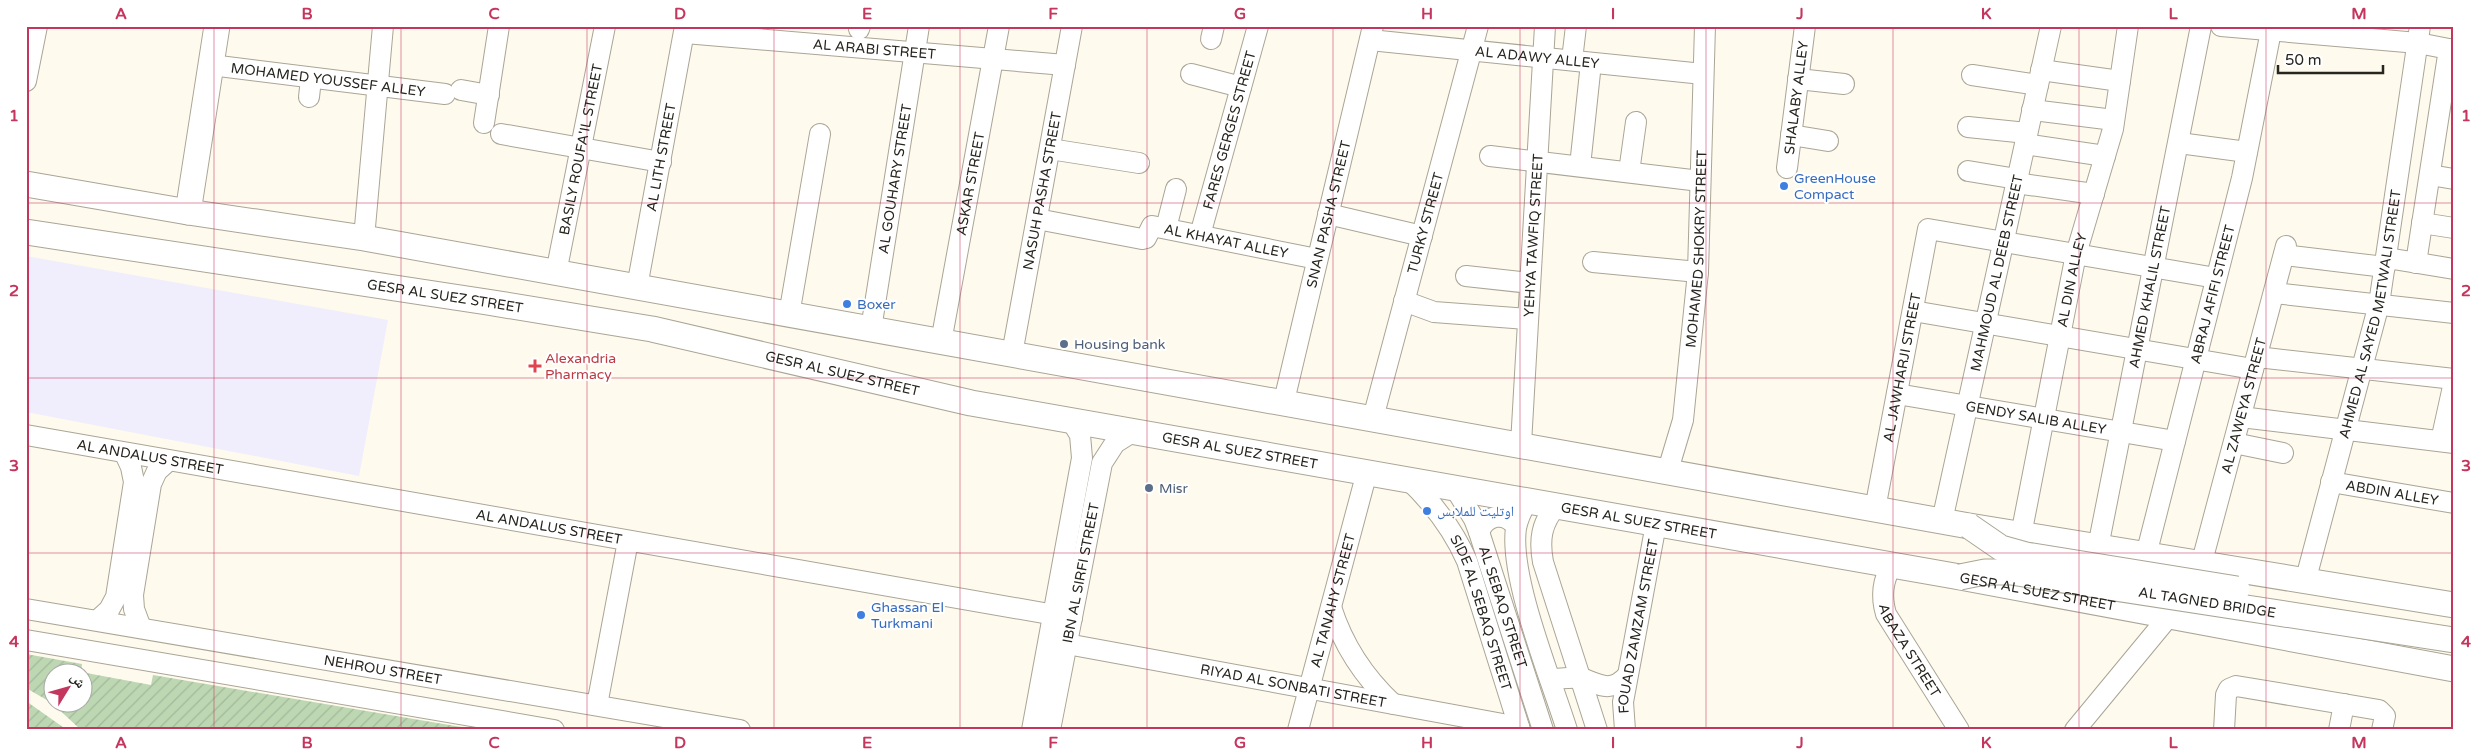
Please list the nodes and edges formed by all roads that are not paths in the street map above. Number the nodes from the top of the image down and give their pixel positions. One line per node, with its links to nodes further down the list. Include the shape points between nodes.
1 (38, 26): 37 (street)
2 (217, 26): 30 (main road)
3 (383, 26): 41 (street)
4 (499, 26): 42 (street)
5 (605, 26): 54 (street, BASILY ROUFA'IL STREET)
6 (919, 26): 26 (street, AL GOUHARY STREET)
7 (999, 26): 28 (street, ASKAR STREET)
8 (1072, 26): 31 (street, NASUH PASHA STREET)
9 (1478, 26): 25 (street, TURKY STREET)
10 (1545, 26): 27 (street, YEHYA TAWFIQ STREET)
11 (1576, 26): 29 (street)
12 (1705, 26): 33 (street, MOHAMED SHOKRY STREET)
13 (1805, 26): 36 (street, SHALABY ALLEY)
14 (2050, 26): 35 (street, MAHMOUD AL DEEB STREET)
15 (2128, 26): 38 (street, AL DIN ALLEY)
16 (2202, 26): 53 (street, AHMED KHALIL STREET)
17 (2221, 26): 20 (street)
18 (1257, 27): 40 (street, FARES GERGES STREET)
19 (685, 30): 26 (street, AL ARABI STREET); 60 (street, AL LITH STREET)
20 (2271, 31): 21 (street); 56 (street, ABRAJ AFIFI STREET)
21 (2335, 32): 23 (street)
22 (1371, 33): 25 (street, AL ADAWY ALLEY); 74 (street, SNAN PASHA STREET)
23 (2419, 35): 24 (street); 87 (street, AHMED AL SAYED METWALI STREET)
24 (2452, 49): 66 (street)
25 (1472, 50): 27 (street, AL ADAWY ALLEY); 81 (street, TURKY STREET)
26 (914, 52): 28 (street, AL ARABI STREET); 105 (street, AL GOUHARY STREET)
27 (1544, 58): 29 (street, AL ADAWY ALLEY); 59 (street, YEHYA TAWFIQ STREET)
28 (993, 59): 31 (street, AL ARABI STREET); 107 (street, ASKAR STREET)
29 (1582, 62): 33 (street, AL ADAWY ALLEY); 62 (street)
30 (211, 65): 41 (street, MOHAMED YOUSSEF ALLEY, via 310,88); 73 (main road)
31 (1065, 65): 55 (street, NASUH PASHA STREET)
32 (1191, 74): 40 (street)
33 (1703, 74): 68 (street, MOHAMED SHOKRY STREET)
34 (1972, 75): 35 (street)
35 (2040, 77): 38 (street); 43 (street, MAHMOUD AL DEEB STREET)
36 (1798, 79): 39 (street); 50 (street, SHALABY ALLEY)
37 (26, 81)
38 (2120, 81): 44 (street, AL DIN ALLEY)
39 (1844, 84)
40 (1241, 87): 80 (street, FARES GERGES STREET)
41 (378, 88): 42 (street, MOHAMED YOUSSEF ALLEY); 82 (street)
42 (489, 95): 46 (street)
43 (2032, 110): 44 (street); 51 (street, MAHMOUD AL DEEB STREET)
44 (2114, 120): 58 (street, AL DIN ALLEY)
45 (1636, 122): 65 (street)
46 (484, 123)
47 (1968, 127): 51 (street)
48 (501, 134): 54 (street)
49 (820, 134): 102 (street)
50 (1791, 135): 52 (street); 63 (street, SHALABY ALLEY)
51 (2026, 138): 58 (street); 69 (street, MAHMOUD AL DEEB STREET)
52 (1828, 141)
53 (2179, 143): 56 (street); 89 (street, AHMED KHALIL STREET)
54 (582, 148): 60 (street); 92 (street, BASILY ROUFA'IL STREET)
55 (1050, 149): 61 (street); 75 (street, NASUH PASHA STREET)
56 (2247, 152): 94 (street, ABRAJ AFIFI STREET)
57 (1490, 156): 59 (street)
58 (2105, 156): 72 (street, AL DIN ALLEY)
59 (1537, 161): 62 (street); 95 (street, YEHYA TAWFIQ STREET)
60 (661, 162): 96 (street, AL LITH STREET)
61 (1139, 163)
62 (1580, 166): 65 (street)
63 (1787, 168)
64 (1968, 171): 69 (street)
65 (1629, 172): 68 (street)
66 (2430, 175): 67 (street); 76 (street)
67 (2454, 179)
68 (1700, 181): 91 (street, MOHAMED SHOKRY STREET)
69 (2017, 181): 72 (street); 83 (street, MAHMOUD AL DEEB STREET)
70 (26, 184): 73 (main road)
71 (1176, 189): 77 (street)
72 (2094, 194): 84 (street, AL DIN ALLEY)
73 (188, 212): 82 (main road)
74 (1328, 214): 81 (street); 85 (street, SNAN PASHA STREET)
75 (1037, 219): 77 (street, AL KHAYAT ALLEY, via 1142,239 1146,238 1150,226); 109 (street, NASUH PASHA STREET)
76 (2422, 223): 78 (street); 88 (street)
77 (1166, 228): 80 (street, AL KHAYAT ALLEY)
78 (2454, 228)
79 (26, 232): 120 (main road, GESR AL SUEZ STREET, via 652,329 971,403)
80 (1200, 235): 85 (street, AL KHAYAT ALLEY)
81 (1422, 236): 98 (street, TURKY STREET)
82 (364, 238): 92 (main road)
83 (2004, 241): 84 (street); 100 (street, AL JAWHARJI STREET, via 1931,228 1927,232); 104 (street, MAHMOUD AL DEEB STREET)
84 (2076, 254): 89 (street); 106 (street, AL DIN ALLEY)
85 (1318, 259): 115 (street, SNAN PASHA STREET)
86 (1593, 262): 91 (street)
87 (2386, 263): 88 (street); 97 (street, AL ZAWEYA STREET, via 2285,251); 99 (street, AHMED AL SAYED METWALI STREET)
88 (2416, 263): 90 (street)
89 (2154, 268): 94 (street); 108 (street, AHMED KHALIL STREET)
90 (2454, 268)
91 (1698, 272): 132 (street, MOHAMED SHOKRY STREET, via 1683,420)
92 (556, 273): 96 (main road)
93 (1466, 276): 95 (street)
94 (2216, 278): 110 (street, ABRAJ AFIFI STREET)
95 (1530, 283): 103 (street, YEHYA TAWFIQ STREET)
96 (637, 287): 102 (main road)
97 (2274, 293): 99 (street); 111 (street, AL ZAWEYA STREET)
98 (1404, 301): 103 (street, via 1434,312); 118 (street, TURKY STREET)
99 (2379, 304): 101 (street); 112 (street, AHMED AL SAYED METWALI STREET)
100 (1913, 311): 104 (street); 114 (street, AL JAWHARJI STREET)
101 (2454, 313)
102 (789, 315): 105 (main road)
103 (1528, 319): 128 (street, YEHYA TAWFIQ STREET)
104 (1986, 323): 106 (street); 116 (street, MAHMOUD AL DEEB STREET)
105 (871, 329): 107 (main road)
106 (2060, 336): 108 (street); 119 (street, AL DIN ALLEY)
107 (941, 342): 109 (main road)
108 (2137, 349): 110 (street); 123 (street, AHMED KHALIL STREET)
109 (1012, 354): 115 (main road)
110 (2195, 359): 111 (street); 125 (street, ABRAJ AFIFI STREET)
111 (2255, 363): 112 (street); 117 (street, AL ZAWEYA STREET)
112 (2362, 369): 113 (street); 121 (street, AHMED AL SAYED METWALI STREET)
113 (2454, 381): 127 (street)
114 (1897, 394): 116 (street, GENDY SALIB ALLEY); 140 (street, AL JAWHARJI STREET)
115 (1284, 401): 118 (main road)
116 (1968, 406): 119 (street, GENDY SALIB ALLEY); 141 (street, MAHMOUD AL DEEB STREET)
117 (2241, 417): 121 (street); 126 (street, AL ZAWEYA STREET)
118 (1373, 418): 128 (main road)
119 (2044, 418): 123 (street, GENDY SALIB ALLEY); 146 (street, AL DIN ALLEY)
120 (1070, 420): 122 (main road, GESR AL SUEZ STREET); 161 (street, IBN AL SIRFI STREET, via 1080,435 1082,452)
121 (2346, 430): 127 (street); 135 (street, AHMED AL SAYED METWALI STREET)
122 (1134, 431): 133 (main road, GESR AL SUEZ STREET); 161 (street, IBN AL SIRFI STREET, via 1114,443 1102,463)
123 (2121, 431): 125 (street, GENDY SALIB ALLEY); 148 (street, AHMED KHALIL STREET)
124 (26, 436): 130 (street, AL ANDALUS STREET)
125 (2175, 440): 149 (street, ABRAJ AFIFI STREET)
126 (2234, 442): 129 (street); 151 (street, AL ZAWEYA STREET)
127 (2448, 442)
128 (1521, 444): 132 (main road)
129 (2283, 453)
130 (125, 454): 131 (street, AL ANDALUS STREET); 162 (street, via 134,482 118,587 112,606)
131 (168, 461): 147 (street, AL ANDALUS STREET); 164 (street, via 157,471 151,484 135,580 134,609)
132 (1668, 470): 140 (main road)
133 (1367, 472): 134 (main road, GESR AL SUEZ STREET); 157 (street, AL TANAHY STREET)
134 (1408, 479): 136 (main road, GESR AL SUEZ STREET); 155 (street, SIDE AL SEBAQ STREET, via 1432,503 1457,538)
135 (2332, 482): 138 (street, ABDIN ALLEY); 153 (street, AHMED AL SAYED METWALI STREET)
136 (1455, 488): 137 (main road, GESR AL SUEZ STREET); 145 (street, AL SEBAQ STREET)
137 (1528, 500): 139 (main road, GESR AL SUEZ STREET); 143 (street, AL SEBAQ STREET)
138 (2454, 503)
139 (1557, 505): 142 (main road, GESR AL SUEZ STREET); 175 (street, via 1545,522 1540,547)
140 (1875, 509): 141 (main road)
141 (1942, 521): 144 (main road)
142 (1656, 524): 150 (main road, GESR AL SUEZ STREET); 173 (street, FOUAD ZAMZAM STREET)
143 (1516, 526): 145 (street, via 1503,517 1493,517); 174 (street, AL SEBAQ STREET, via 1518,567)
144 (1970, 526): 146 (main road); 163 (main road, AL TAGNED BRIDGE, bridge, via 2001,548 2026,555)
145 (1479, 532): 155 (street, AL SEBAQ STREET)
146 (2020, 535): 148 (main road)
147 (628, 541): 161 (street, AL ANDALUS STREET); 179 (street)
148 (2098, 547): 149 (main road)
149 (2146, 556): 151 (main road)
150 (1892, 565): 152 (main road, GESR AL SUEZ STREET); 190 (street, ABAZA STREET, via 1882,593 1886,614)
151 (2201, 565): 153 (main road)
152 (1960, 577): 159 (main road, GESR AL SUEZ STREET); 167 (main road, AL TAGNED BRIDGE, bridge, via 1985,572 2017,573)
153 (2305, 582): 154 (main road)
154 (2428, 601): 156 (main road); 171 (main road, via 2436,608 2445,628 2439,650)
155 (1491, 602): 180 (street, SIDE AL SEBAQ STREET); 186 (street, AL SEBAQ STREET)
156 (2454, 605)
157 (1331, 607): 176 (street, AL TANAHY STREET); 177 (street, via 1344,640 1358,663)
158 (26, 608): 160 (street, NEHROU STREET)
159 (2170, 615): 171 (main road, GESR AL SUEZ STREET); 191 (street)
160 (70, 616): 162 (street, NEHROU STREET); 169 (street, via 61,630)
161 (1062, 617): 168 (street, IBN AL SIRFI STREET); 183 (street, IBN AL SIRFI STREET)
162 (98, 620): 164 (street, NEHROU STREET)
163 (2454, 624)
164 (141, 628): 165 (street, NEHROU STREET)
165 (170, 633): 170 (street, via 175,640 175,649); 179 (street, NEHROU STREET)
166 (26, 640): 169 (street)
167 (2454, 640)
168 (1067, 644): 176 (street, RIYAD AL SONBATI STREET); 184 (street, IBN AL SIRFI STREET)
169 (63, 646): 170 (street)
170 (164, 662): 181 (street)
171 (2421, 663): 172 (main road, GESR AL SUEZ STREET)
172 (2454, 669)
173 (1627, 676): 175 (street, via 1606,687); 189 (street, FOUAD ZAMZAM STREET, via 1622,708)
174 (1551, 679): 175 (street); 187 (street, AL SEBAQ STREET)
175 (1582, 679): 188 (street)
176 (1309, 688): 177 (street, RIYAD AL SONBATI STREET); 185 (street, AL TANAHY STREET)
177 (1393, 704): 180 (street, RIYAD AL SONBATI STREET)
178 (2344, 704): 192 (street, via 2232,687 2226,695); 193 (street); 194 (street, via 2381,711 2385,719)
179 (597, 705): 182 (street, NEHROU STREET)
180 (1520, 728)
181 (554, 730)
182 (740, 730)
183 (1032, 730)
184 (1050, 730)
185 (1298, 730)
186 (1543, 730)
187 (1568, 730)
188 (1597, 730)
189 (1625, 730)
190 (1958, 730)
191 (2074, 730)
192 (2224, 730)
193 (2339, 730)
194 (2382, 730)

